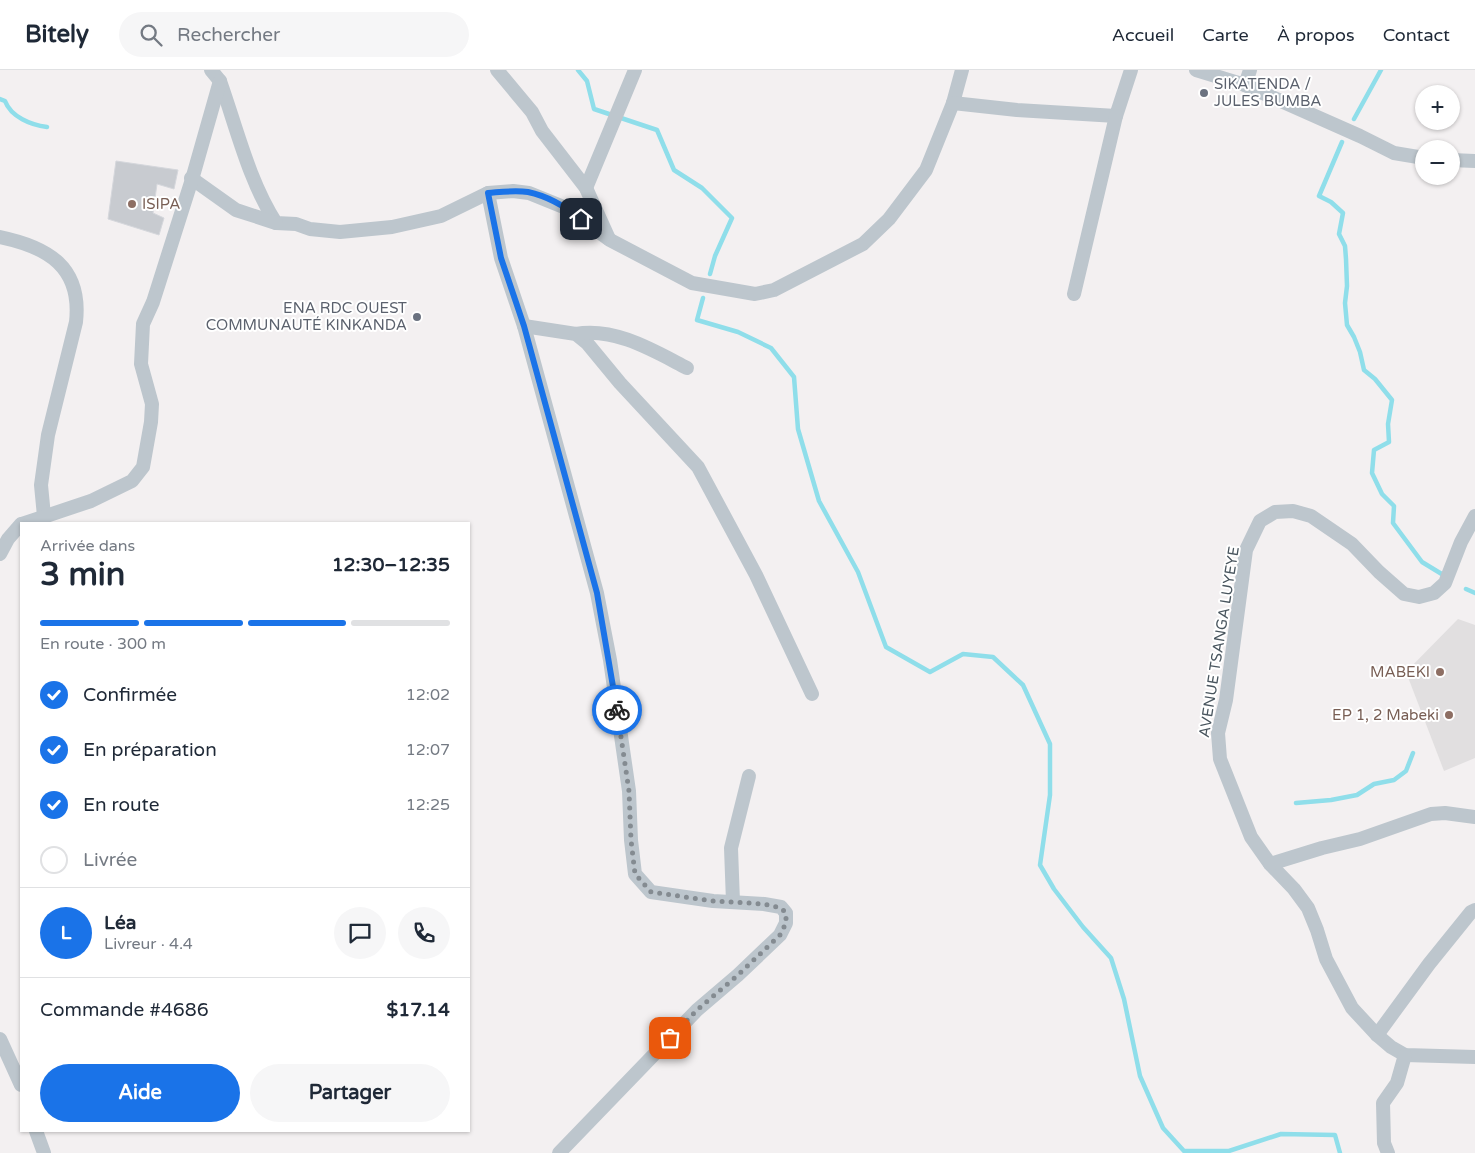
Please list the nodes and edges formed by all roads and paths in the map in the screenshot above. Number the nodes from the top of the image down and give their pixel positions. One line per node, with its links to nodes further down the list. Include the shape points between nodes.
1 (210, 70): 8 (street)
2 (497, 70): 16 (street, via 532,112 542,131)
3 (635, 70): 16 (street)
4 (962, 70): 10 (street)
5 (1132, 70): 11 (street)
6 (1196, 70): 9 (street)
7 (1250, 70): 9 (street)
8 (220, 81): 15 (street); 18 (street, via 263,203)
9 (1246, 85): 12 (street, via 1394,153)
10 (953, 102): 11 (street); 20 (street, via 926,170 889,218 863,244 774,290 755,294 692,283)
11 (1116, 116): 21 (street)
12 (1415, 156)
13 (1460, 161): 14 (street)
14 (1475, 162)
15 (192, 178): 18 (street, via 236,210); 25 (street, via 143,324 140,364 152,404 143,468 132,481 91,501)
16 (586, 188): 20 (street)
17 (488, 193): 18 (street, via 440,216 392,227 340,232); 20 (street, via 529,192 566,208); 22 (street, via 501,258)
18 (276, 224)
19 (0, 237): 25 (street, via 30,246 58,260 74,289 76,322 47,444 42,485)
20 (610, 240)
21 (1074, 294)
22 (524, 326): 23 (street); 34 (street, via 597,593 629,791 635,874 651,892)
23 (576, 334): 24 (street, via 588,332 616,337 646,347); 30 (street, via 698,468 756,575)
24 (687, 368)
25 (44, 516): 27 (street)
26 (1475, 516): 33 (street, AVENUE TSANGA LUYEYE, via 1445,583 1434,593 1419,597 1404,594 1352,544 1311,516 1293,511 1275,512 1260,521 1246,550 1226,700 1218,733 1220,759 1227,777 1251,837)
27 (28, 522)
28 (20, 526): 29 (street, via 8,538)
29 (0, 554)
30 (812, 694)
31 (749, 776): 34 (street, via 731,848)
32 (1475, 817): 33 (street, via 1431,814 1360,840)
33 (1270, 864): 36 (street, AVENUE TSANGA LUYEYE, via 1308,908 1326,960 1341,988 1352,1008)
34 (732, 902): 43 (street, via 781,908 786,913 786,923 780,935 697,1010)
35 (1475, 910): 36 (street, via 1429,964)
36 (1377, 1035): 38 (street, AVENUE TSANGA LUYEYE)
37 (0, 1039): 40 (street)
38 (1405, 1055): 39 (street); 44 (street, via 1397,1083 1382,1103 1384,1143)
39 (1475, 1057)
40 (20, 1083)
41 (36, 1132): 42 (street)
42 (44, 1153)
43 (559, 1153)
44 (1388, 1153)

